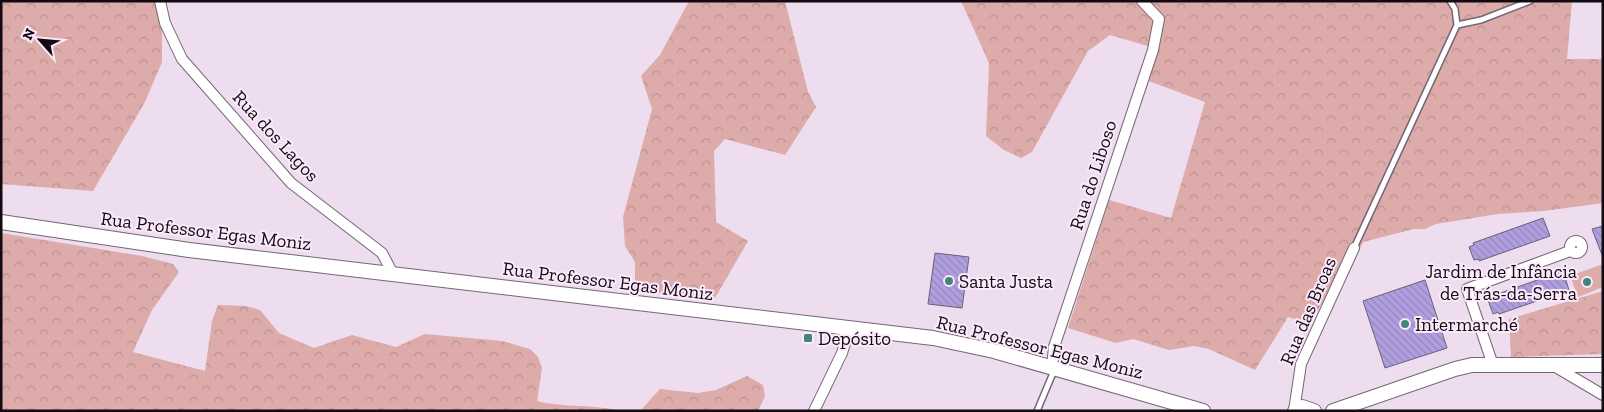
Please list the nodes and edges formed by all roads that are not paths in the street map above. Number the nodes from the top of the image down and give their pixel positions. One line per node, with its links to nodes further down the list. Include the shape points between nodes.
1 (160, 1): 9 (street, Rua dos Lagos, via 165,23 182,59 291,183 382,252)
2 (1142, 1): 14 (street, Rua do Liboso, via 1159,19 1153,50 1054,347)
3 (1450, 1): 5 (lane, via 1455,9)
4 (1530, 1): 5 (lane, via 1481,20)
5 (1457, 25): 7 (lane)
6 (1, 222): 9 (main road, Rua Professor Egas Moniz, via 189,250)
7 (1354, 248): 15 (street, Rua das Broas, via 1301,364)
8 (1570, 251): 11 (street, via 1467,289)
9 (392, 274): 10 (main road, Rua Professor Egas Moniz)
10 (850, 328): 14 (main road, Rua Professor Egas Moniz, via 963,342); 18 (street, via 842,353)
11 (1493, 365): 12 (main road); 22 (main road, via 1455,369)
12 (1548, 365): 13 (main road); 16 (street, via 1569,373)
13 (1603, 365)
14 (1052, 367): 19 (lane, via 1054,373); 20 (main road, Rua Professor Egas Moniz)
15 (1297, 388): 17 (street, Rua das Broas, via 1300,396); 21 (street, Rua das Broas)
16 (1603, 395)
17 (1314, 410): 21 (main road, via 1302,407)
18 (814, 411)
19 (1038, 411)
20 (1203, 411)
21 (1295, 411)
22 (1335, 411)

